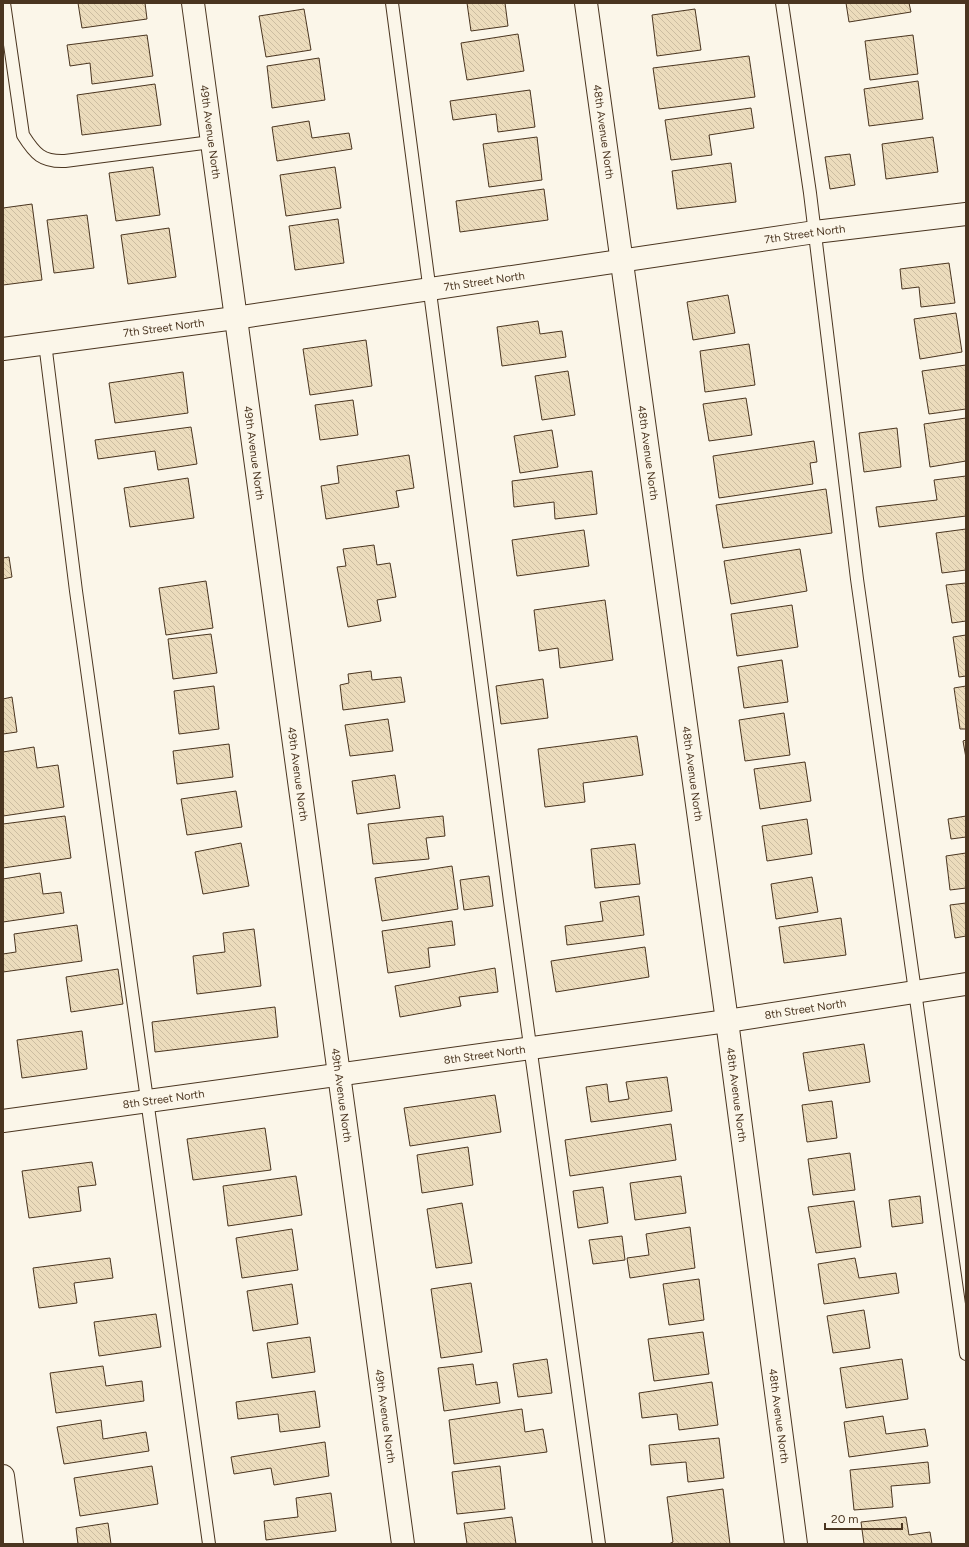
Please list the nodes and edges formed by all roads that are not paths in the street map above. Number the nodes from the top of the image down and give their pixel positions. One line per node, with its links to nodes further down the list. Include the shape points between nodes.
1 (4, 3): 6 (lane, via 23,135 41,157 53,161 65,160)
2 (193, 3): 6 (street, 49th Avenue North)
3 (392, 3): 10 (lane)
4 (586, 3): 9 (street, 48th Avenue North)
5 (782, 3): 8 (lane)
6 (212, 142): 11 (street, 49th Avenue North)
7 (966, 214): 8 (street, 7th Street North)
8 (815, 232): 9 (street, 7th Street North); 15 (lane, via 857,579)
9 (621, 260): 10 (street, 7th Street North); 16 (street, 48th Avenue North)
10 (428, 289): 11 (street, 7th Street North); 17 (lane)
11 (236, 318): 12 (street, 7th Street North); 18 (street, 49th Avenue North)
12 (45, 343): 13 (street, 7th Street North); 19 (lane, via 76,592)
13 (3, 349)
14 (966, 984): 15 (street, 8th Street North)
15 (915, 991): 16 (street, 8th Street North); 21 (lane)
16 (727, 1020): 17 (street, 8th Street North); 27 (street, 48th Avenue North)
17 (532, 1048): 18 (street, 8th Street North); 26 (lane)
18 (338, 1075): 19 (street, 8th Street North); 25 (street, 49th Avenue North)
19 (146, 1100): 20 (street, 8th Street North); 24 (lane)
20 (3, 1121)
21 (966, 1354)
22 (3, 1476): 23 (street)
23 (12, 1544)
24 (209, 1544)
25 (403, 1544)
26 (599, 1544)
27 (796, 1544)

